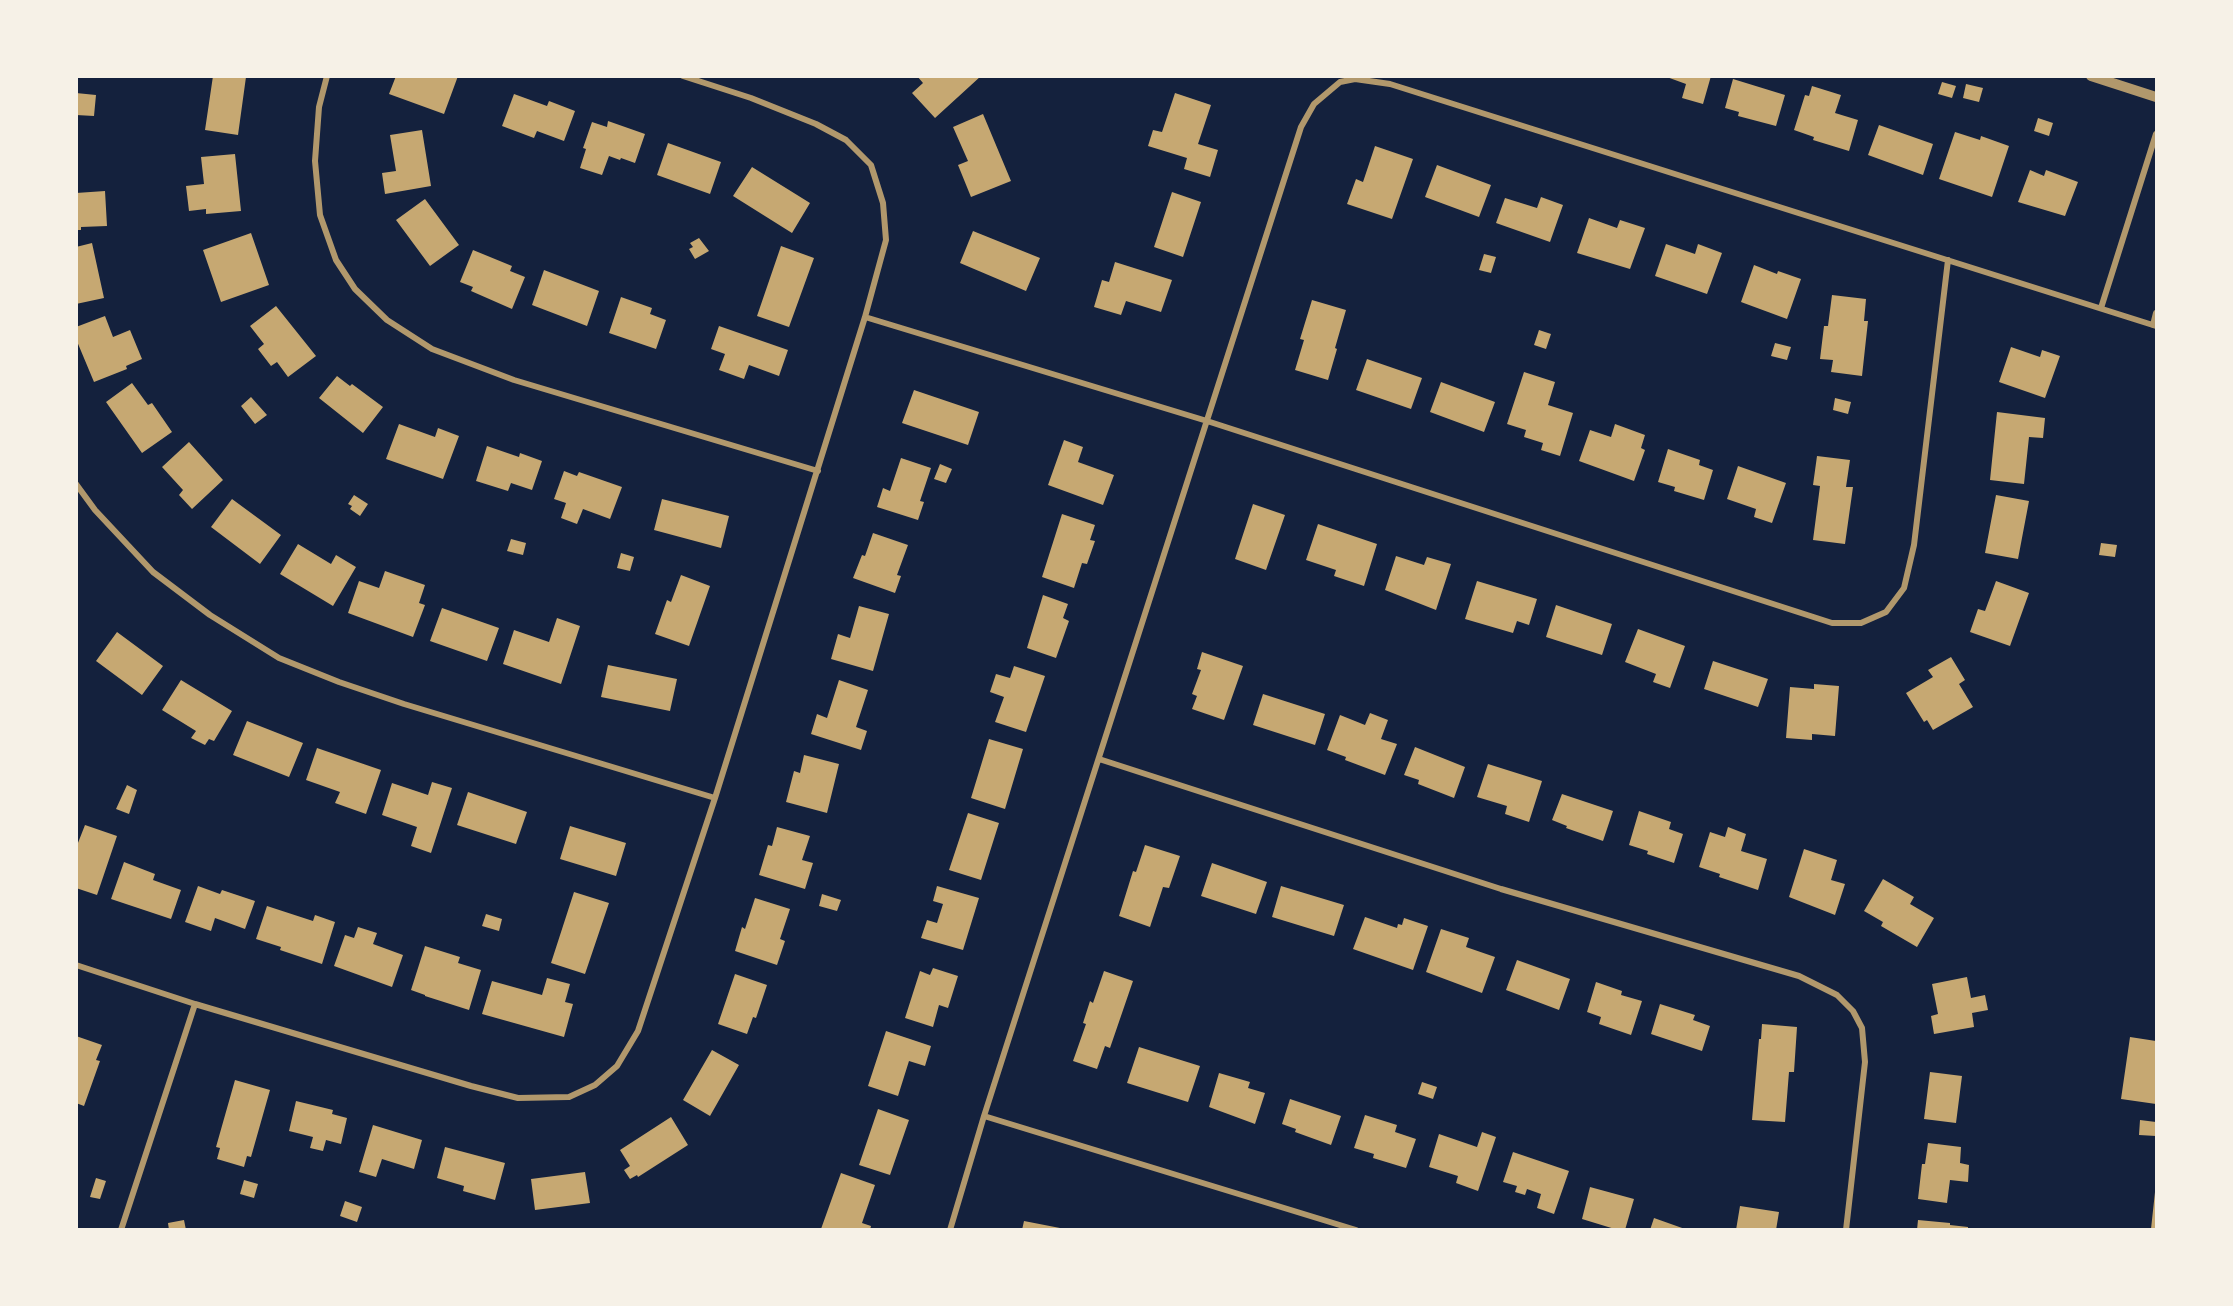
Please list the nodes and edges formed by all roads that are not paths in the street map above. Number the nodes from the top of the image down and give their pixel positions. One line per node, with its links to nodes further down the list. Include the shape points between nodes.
1 (327, 76): 12 (street, via 315,161 320,215 336,260 355,290 387,320 432,349 514,380)
2 (683, 76): 9 (street, via 816,124 846,140 871,165 883,203 886,240)
3 (2091, 76): 4 (street)
4 (2157, 97)
5 (2157, 134): 7 (street)
6 (1948, 260): 7 (street); 11 (street, via 1390,84 1355,79 1340,82 1314,104 1301,127); 11 (street, via 1914,545 1904,588 1886,612 1861,623 1832,623)
7 (2101, 308): 10 (street)
8 (2157, 313): 10 (street)
9 (865, 317): 11 (street); 12 (street)
10 (2155, 325)
11 (1207, 422): 14 (street)
12 (818, 471): 15 (street)
13 (76, 484): 15 (street, via 153,572 210,615 279,658 404,704)
14 (1099, 759): 18 (street); 22 (street, via 1501,889 1799,976 1837,995 1853,1011 1862,1028 1865,1062)
15 (715, 798): 17 (street, via 638,1031 617,1066 595,1085 569,1097 518,1098)
16 (76, 965): 17 (street)
17 (195, 1004): 19 (street)
18 (984, 1116): 20 (street); 21 (street)
19 (121, 1230)
20 (950, 1230)
21 (1356, 1230)
22 (1846, 1230)

